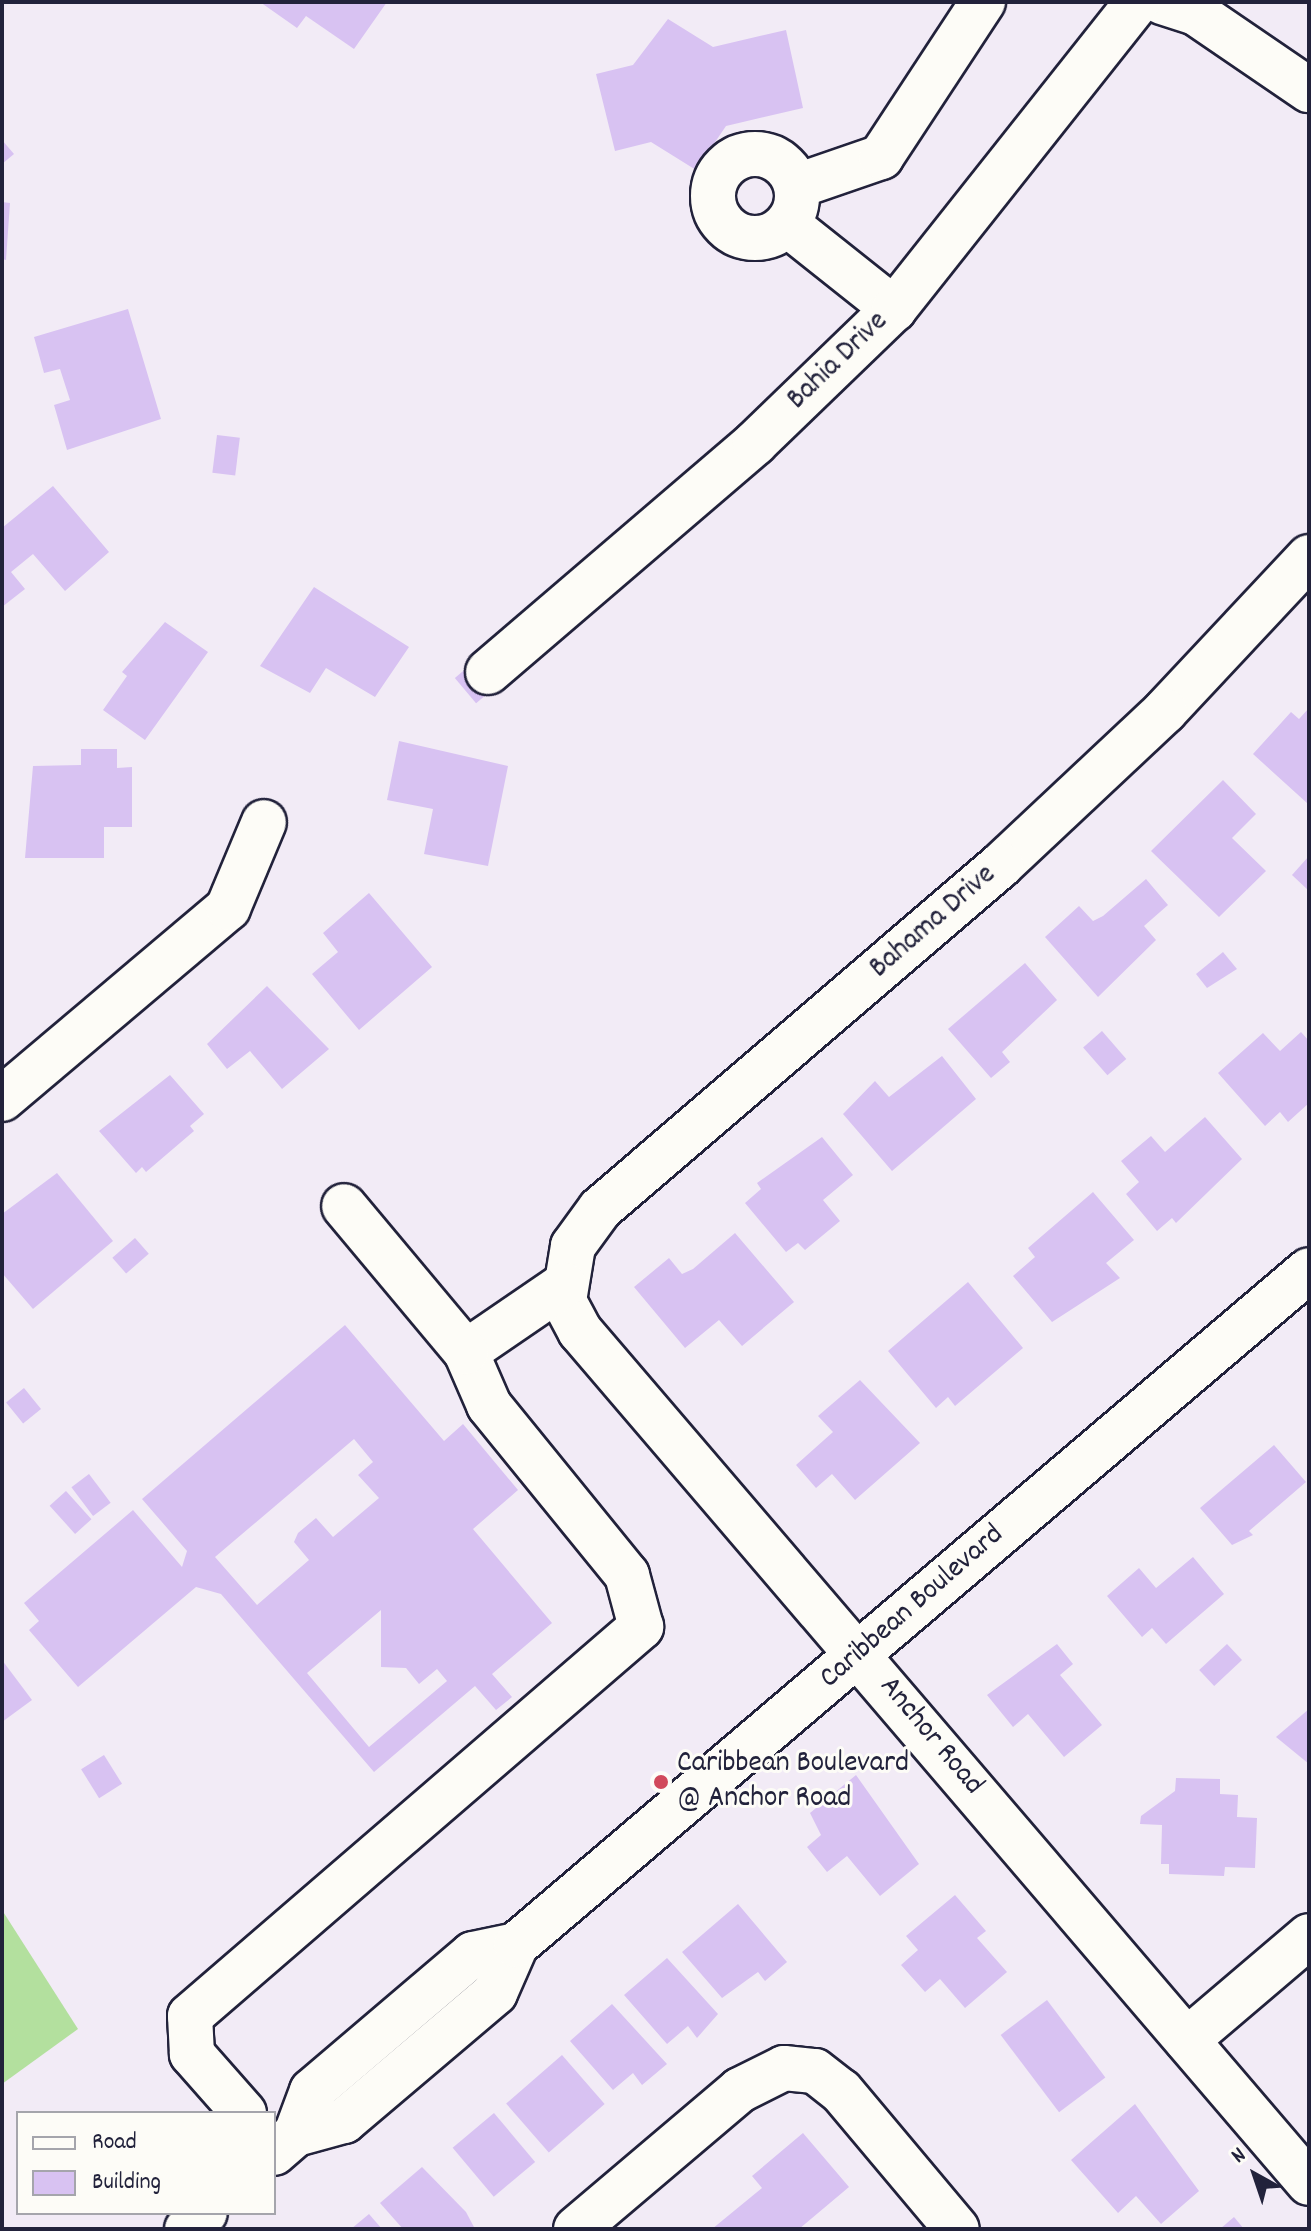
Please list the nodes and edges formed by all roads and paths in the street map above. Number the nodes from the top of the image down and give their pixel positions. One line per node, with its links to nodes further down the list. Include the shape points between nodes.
1 (983, 2): 5 (street, via 881,157 792,205)
2 (1137, 2): 5 (street, Bahia Drive)
3 (1162, 2): 4 (street, via 1196,13)
4 (1309, 90)
5 (894, 309): 7 (street, Bahia Drive, via 755,443)
6 (1309, 557): 12 (street, Bahama Drive, via 1195,681 1001,865 600,1209 573,1246)
7 (488, 672)
8 (264, 822): 9 (street, via 228,908)
9 (2, 1099)
10 (344, 1206): 13 (street)
11 (1309, 1270): 14 (street, Caribbean Boulevard)
12 (564, 1285): 13 (street); 14 (street, Anchor Road, via 564,1301 580,1331)
13 (466, 1352): 17 (street, via 489,1405 627,1575 641,1627 190,2016 192,2054)
14 (859, 1654): 16 (street, Anchor Road); 18 (street, Caribbean Boulevard, via 516,1945 495,1993 344,2121)
15 (1309, 1936): 16 (street)
16 (1187, 2040): 19 (street, Anchor Road)
17 (242, 2111)
18 (280, 2147)
19 (1309, 2183)
20 (203, 2215): 21 (street)
21 (187, 2229)
22 (576, 2229): 23 (street, via 752,2081 797,2068 841,2091)
23 (957, 2229)

